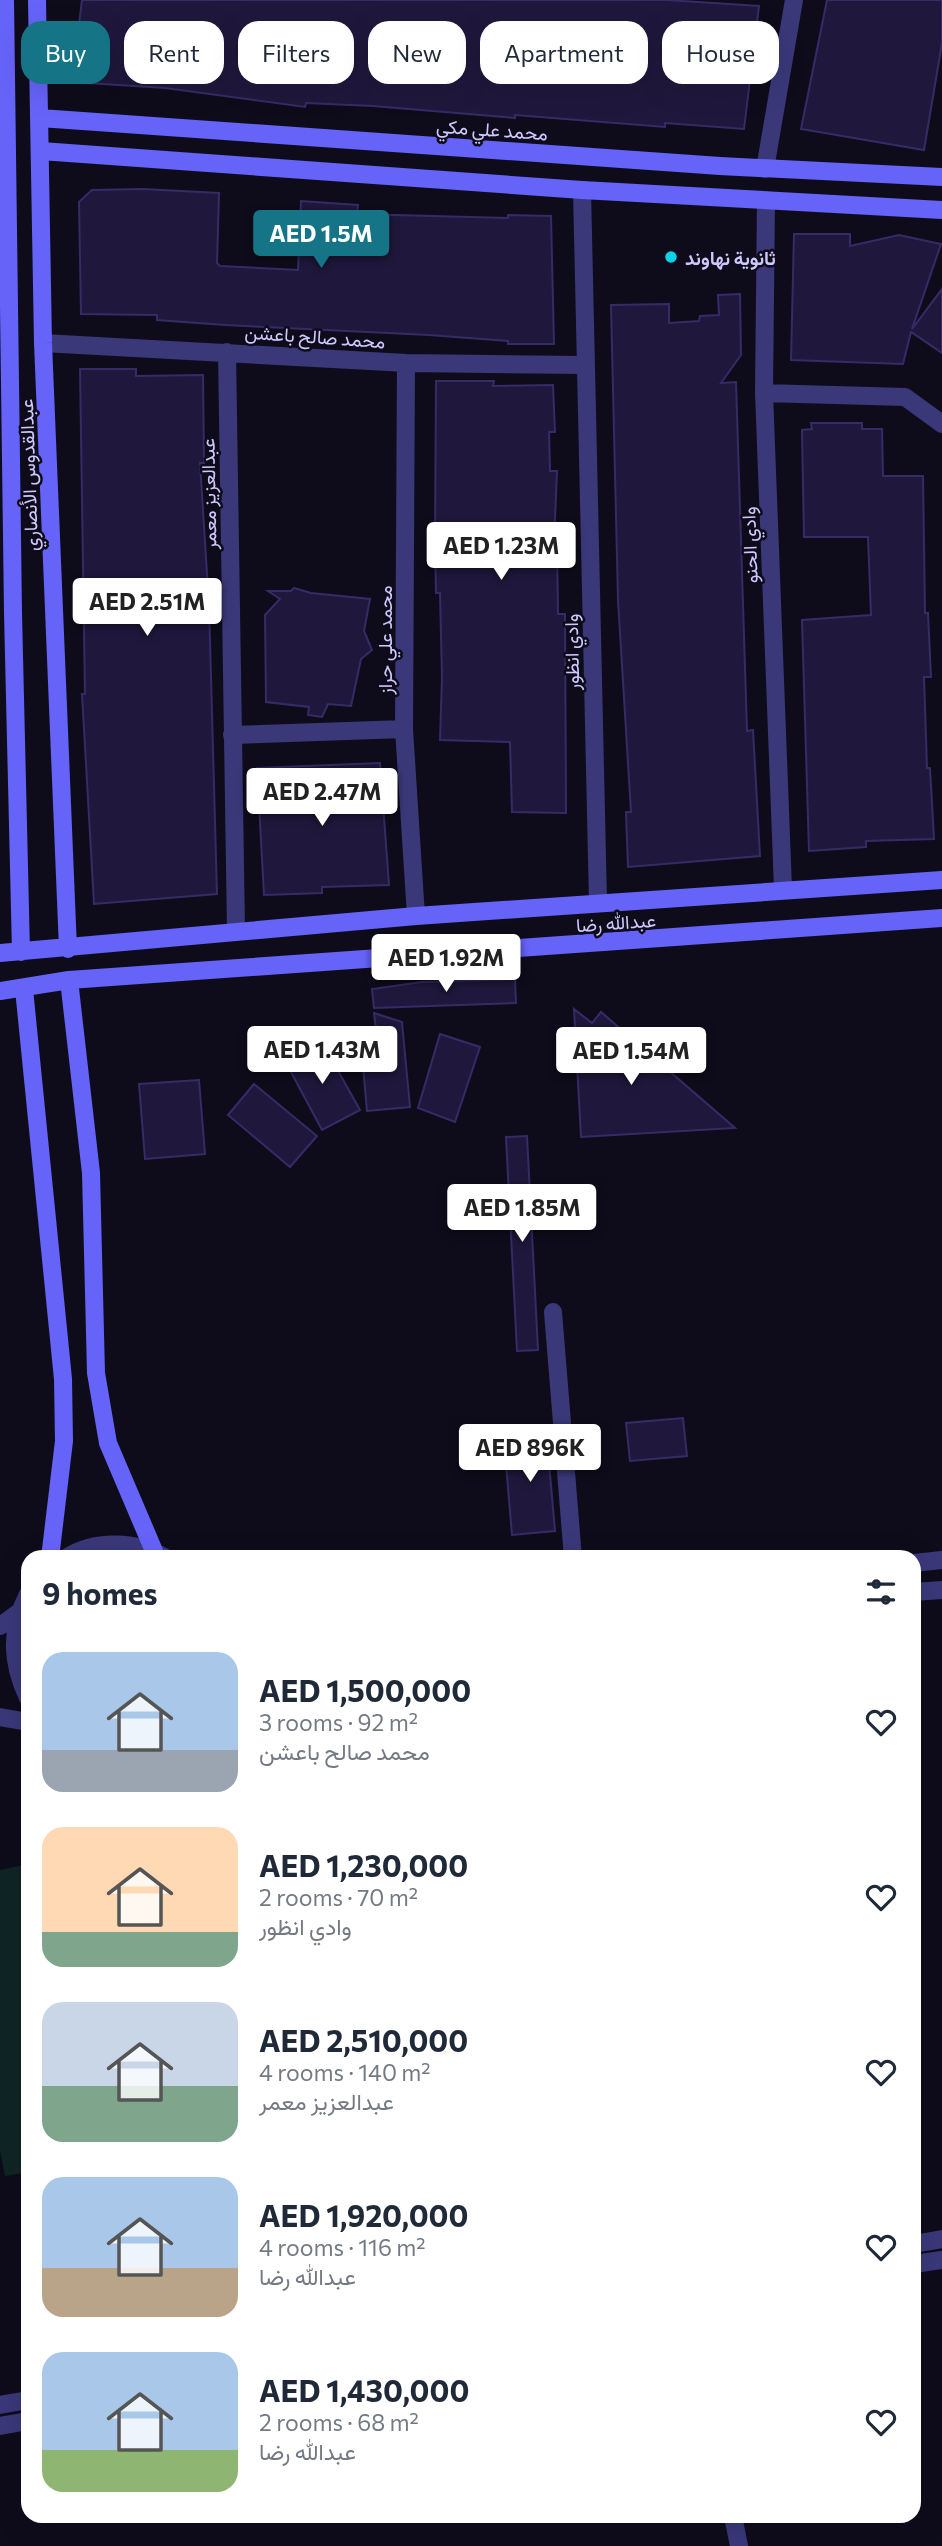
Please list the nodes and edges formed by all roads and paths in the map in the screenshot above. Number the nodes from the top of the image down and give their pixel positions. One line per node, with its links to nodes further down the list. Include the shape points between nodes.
1 (5, 0): 8 (street, عبدالقدوس الأنصاري)
2 (37, 0): 4 (street, عبدالقدوس الأنصاري)
3 (794, 0): 7 (street)
4 (40, 118): 5 (street, عبدالقدوس الأنصاري); 6 (street, محمد علي مكي)
5 (41, 151): 10 (street); 15 (street, عبدالقدوس الأنصاري)
6 (720, 166): 7 (street, محمد علي مكي); 11 (street)
7 (765, 169): 9 (street, محمد علي مكي)
8 (4, 173): 13 (street, عبدالقدوس الأنصاري)
9 (942, 177)
10 (582, 190): 11 (street); 18 (street, وادي انظور)
11 (718, 197): 12 (street)
12 (766, 200): 14 (street); 19 (street, وادي الحنو)
13 (4, 208): 21 (street, عبدالقدوس الأنصاري)
14 (942, 210)
15 (43, 342): 16 (street, محمد صالح باعشن); 31 (street, عبدالقدوس الأنصاري)
16 (227, 352): 17 (street, محمد صالح باعشن); 24 (street, عبدالعزيز معمر)
17 (406, 363): 18 (street, محمد صالح باعشن); 23 (street, محمد علي حراز)
18 (584, 365): 27 (street, وادي انظور)
19 (764, 393): 20 (street, via 905,397); 26 (street, وادي الحنو)
20 (942, 424)
21 (6, 613): 22 (street, عبدالقدوس الأنصاري)
22 (7, 640): 32 (street, عبدالقدوس الأنصاري)
23 (404, 729): 24 (street); 28 (street, محمد علي حراز)
24 (232, 735): 30 (street, عبدالعزيز معمر)
25 (942, 880): 26 (street, عبدالله رضا)
26 (783, 889): 27 (street, عبدالله رضا)
27 (598, 902): 28 (street, عبدالله رضا)
28 (416, 916): 30 (street, عبدالله رضا)
29 (942, 918): 34 (street, عبدالله رضا)
30 (236, 930): 31 (street, عبدالله رضا)
31 (68, 949): 32 (street, عبدالله رضا)
32 (21, 952): 33 (street, عبدالله رضا)
33 (0, 953)
34 (69, 979): 35 (street, عبدالله رضا); 41 (street, via 91,1173 96,1373 108,1443)
35 (24, 989): 36 (street, عبدالله رضا); 38 (street, via 63,1379 64,1441)
36 (0, 991)
37 (552, 1312): 42 (street)
38 (51, 1550)
39 (86, 1550): 40 (street, via 127,1545)
40 (145, 1550)
41 (158, 1550)
42 (572, 1550)
43 (942, 1560): 44 (street)
44 (921, 1562)
45 (942, 1590): 46 (street)
46 (921, 1592)
47 (21, 1608): 48 (street)
48 (18, 1614): 49 (street); 50 (street, via 13,1644)
49 (0, 1626)
50 (21, 1683)
51 (0, 1717): 52 (street)
52 (21, 1721)
53 (942, 2239): 54 (street)
54 (921, 2243)
55 (942, 2259): 56 (street)
56 (921, 2263)
57 (21, 2401): 58 (street)
58 (0, 2405)
59 (21, 2422): 60 (street)
60 (0, 2426)
61 (734, 2523): 62 (street)
62 (738, 2546)

